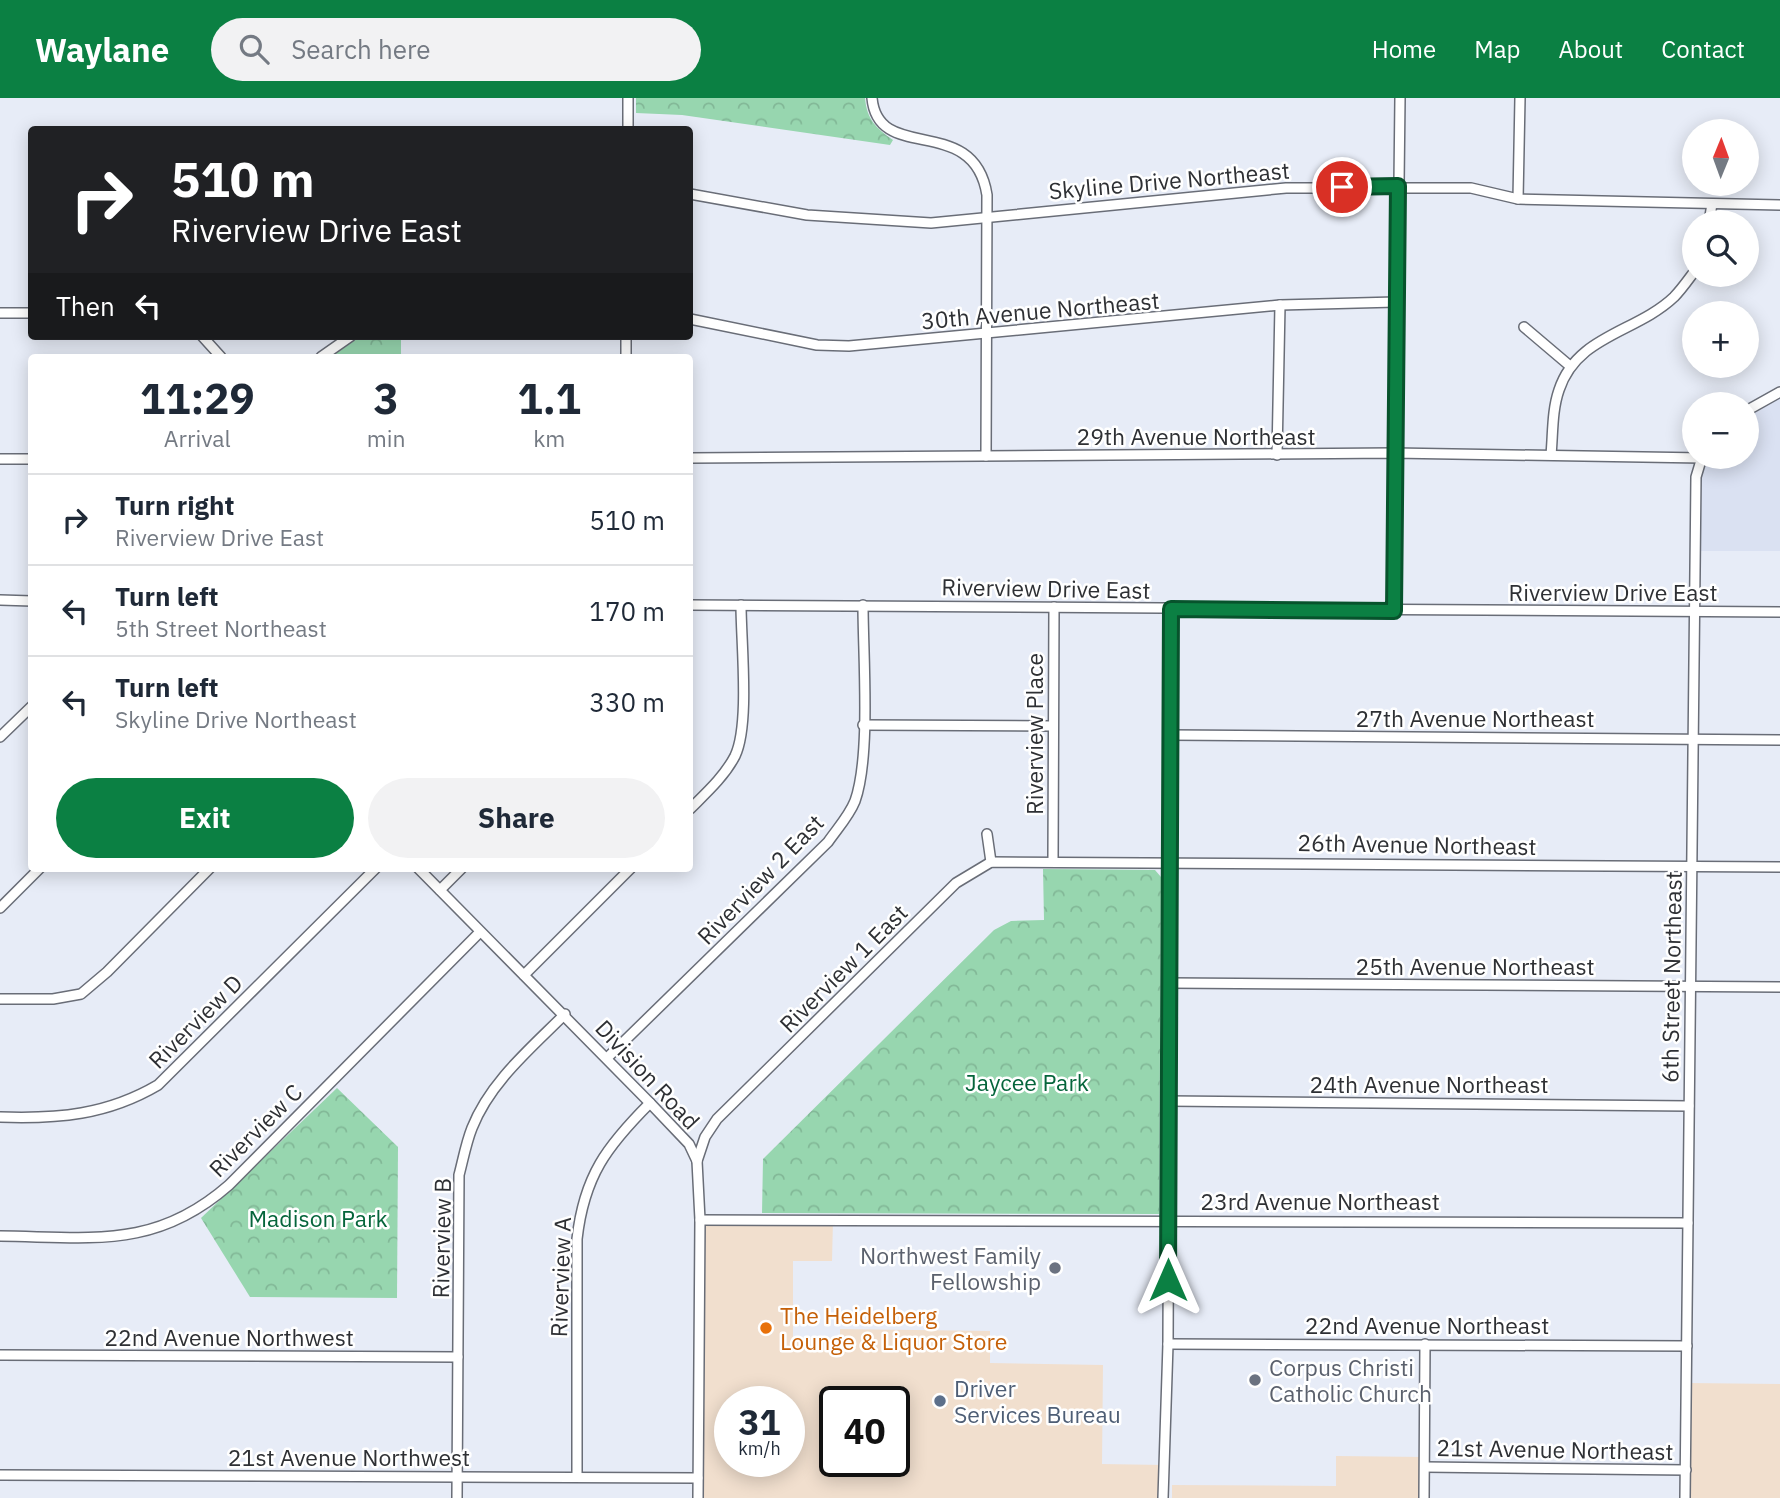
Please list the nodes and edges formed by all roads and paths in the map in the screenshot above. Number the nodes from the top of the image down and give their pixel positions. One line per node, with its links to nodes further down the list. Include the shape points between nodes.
1 (628, 98): 5 (street)
2 (872, 98): 12 (street, via 883,126 973,158 984,174)
3 (1400, 98): 6 (street)
4 (1520, 98): 8 (street)
5 (628, 126)
6 (1398, 186): 8 (street, Skyline Drive Northeast, via 1471,188); 12 (street, Skyline Drive Northeast, via 1286,188); 14 (street)
7 (693, 194): 12 (street, Skyline Drive Northeast, via 848,219 931,223)
8 (1518, 199): 9 (street, Skyline Drive Northeast)
9 (1712, 204): 10 (street, Skyline Drive Northeast); 11 (street)
10 (1780, 205)
11 (1711, 210)
12 (987, 217): 20 (street)
13 (1682, 287): 25 (street, via 1648,315 1589,346)
14 (1396, 302): 15 (street, 30th Avenue Northeast); 28 (street)
15 (1280, 305): 20 (street, 30th Avenue Northeast); 30 (street)
16 (0, 313): 17 (street)
17 (28, 313)
18 (693, 320): 20 (street, 30th Avenue Northeast, via 817,345)
19 (1524, 327): 25 (street)
20 (987, 335): 31 (street)
21 (206, 340): 23 (street)
22 (345, 340): 24 (street)
23 (218, 354)
24 (325, 354)
25 (1570, 366): 29 (street, via 1554,410)
26 (1780, 392): 27 (street)
27 (1759, 404)
28 (1394, 453): 29 (street, 29th Avenue Northeast); 30 (street, 29th Avenue Northeast); 44 (street)
29 (1552, 454): 32 (street, 29th Avenue Northeast)
30 (1277, 455): 31 (street, 29th Avenue Northeast)
31 (986, 456): 33 (street, 29th Avenue Northeast)
32 (1682, 457)
33 (693, 458)
34 (0, 459): 35 (street)
35 (28, 459)
36 (1698, 469): 45 (street, 6th Street Northeast)
37 (0, 600): 38 (street)
38 (28, 601)
39 (693, 605): 40 (street, Riverview Drive East)
40 (741, 605): 41 (street, Riverview Drive East); 54 (street, via 742,729 736,753 718,781)
41 (863, 605): 42 (street, Riverview Drive East); 48 (street, Riverview 2 East)
42 (1054, 607): 43 (street, Riverview Drive East); 49 (street, Riverview Place)
43 (1171, 609): 44 (street, Riverview Drive East); 50 (street)
44 (1394, 611): 45 (street, Riverview Drive East)
45 (1694, 612): 46 (street, Riverview Drive East); 52 (street, 6th Street Northeast)
46 (1780, 612)
47 (28, 710): 51 (street)
48 (863, 725): 49 (street); 76 (street, Riverview 2 East, via 862,773 854,802 828,842)
49 (1052, 726): 56 (street, Riverview Place)
50 (1170, 735): 52 (street, 27th Avenue Northeast); 58 (street)
51 (0, 737)
52 (1693, 739): 53 (street, 27th Avenue Northeast); 59 (street, 6th Street Northeast)
53 (1780, 740)
54 (693, 806)
55 (987, 834): 57 (street)
56 (1053, 860): 57 (street, Riverview 1 East); 58 (street, 26th Avenue Northeast)
57 (990, 862): 81 (street, Riverview 1 East, via 956,883 717,1119)
58 (1169, 862): 59 (street, 26th Avenue Northeast); 71 (street)
59 (1692, 866): 60 (street, 26th Avenue Northeast); 72 (street, 6th Street Northeast)
60 (1780, 867)
61 (36, 872): 68 (street)
62 (206, 872): 74 (street, via 81,994)
63 (372, 872): 80 (street, Riverview D, via 158,1085 125,1103 92,1113)
64 (422, 872): 67 (street, Division Road)
65 (458, 872): 67 (street)
66 (627, 872): 70 (street)
67 (439, 890): 69 (street, Division Road)
68 (0, 908)
69 (480, 932): 70 (street, Division Road); 85 (street, Riverview C, via 229,1185 189,1215 138,1234)
70 (524, 975): 75 (street, Division Road)
71 (1170, 983): 72 (street, 25th Avenue Northeast); 77 (street)
72 (1690, 986): 73 (street, 25th Avenue Northeast); 79 (street, 6th Street Northeast)
73 (1780, 987)
74 (0, 999)
75 (565, 1014): 76 (street, Division Road); 90 (street, Riverview B, via 502,1078 472,1128 459,1175)
76 (607, 1058): 78 (street, Division Road)
77 (1168, 1101): 79 (street, 24th Avenue Northeast); 83 (street)
78 (650, 1103): 81 (street, Division Road, via 689,1144); 94 (street, Riverview A, via 603,1154 580,1209)
79 (1689, 1105): 84 (street, 6th Street Northeast)
80 (0, 1117)
81 (697, 1161): 82 (street, Division Road)
82 (700, 1220): 83 (street, 23rd Avenue Northeast); 96 (street, Division Road)
83 (1168, 1220): 84 (street, 23rd Avenue Northeast); 86 (street)
84 (1688, 1223): 88 (street, 6th Street Northeast)
85 (0, 1236)
86 (1168, 1344): 87 (street, 22nd Avenue Northeast); 99 (street)
87 (1425, 1344): 88 (street, 22nd Avenue Northeast); 91 (street)
88 (1687, 1346): 92 (street, 6th Street Northeast)
89 (0, 1355): 90 (street, 22nd Avenue Northwest)
90 (458, 1357): 95 (street, Riverview B)
91 (1425, 1467): 92 (street, 21st Avenue Northeast); 100 (street)
92 (1686, 1470): 101 (street, 6th Street Northeast)
93 (0, 1475): 95 (street, 21st Avenue Northwest)
94 (577, 1475): 95 (street, 21st Avenue Northwest); 96 (street, 21st Avenue Northwest)
95 (457, 1477): 97 (street, Riverview B)
96 (698, 1478): 98 (street, Division Road)
97 (457, 1498)
98 (698, 1498)
99 (1163, 1498)
100 (1424, 1498)
101 (1685, 1498)

